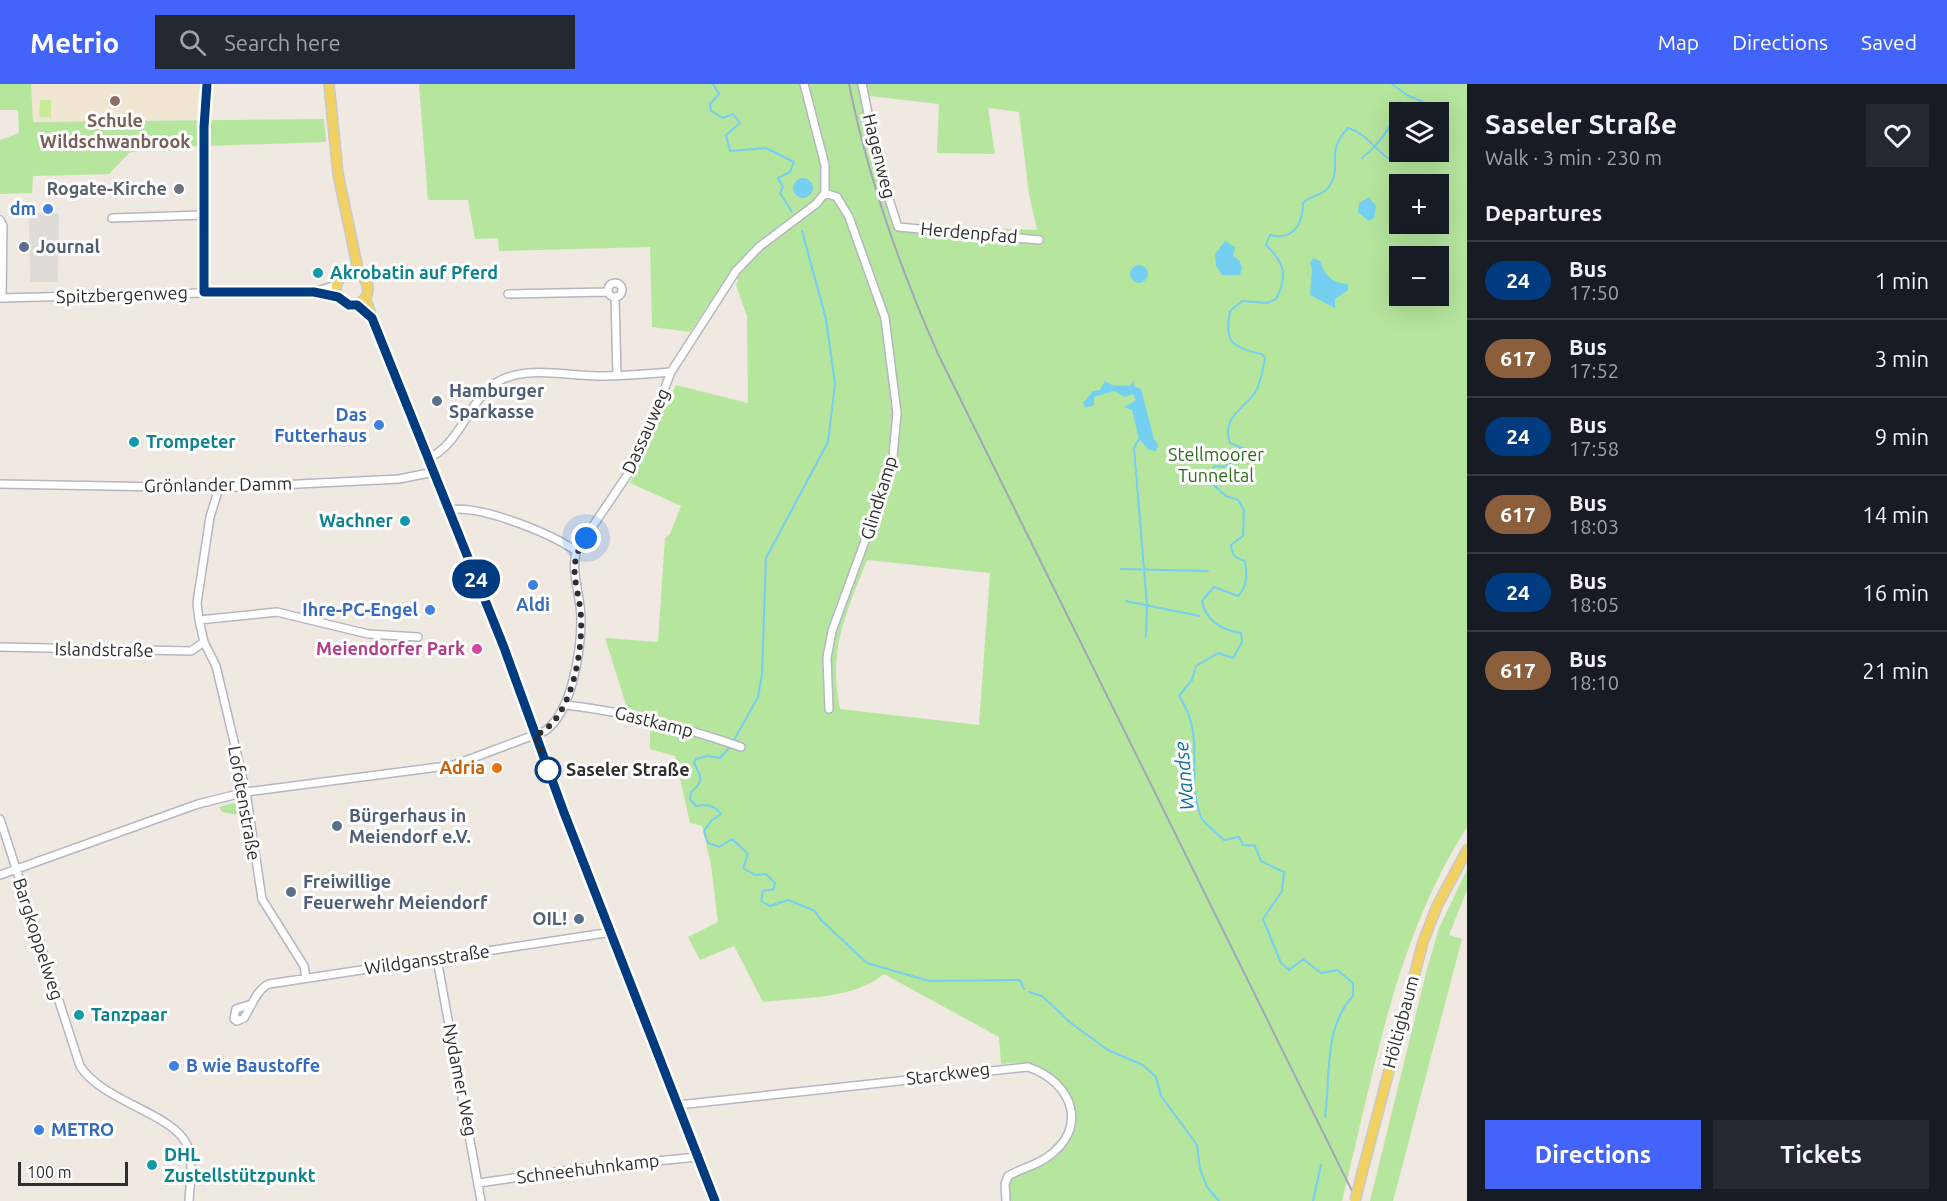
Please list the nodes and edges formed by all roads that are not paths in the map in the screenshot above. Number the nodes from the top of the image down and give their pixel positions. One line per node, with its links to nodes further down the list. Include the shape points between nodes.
1 (207, 84): 6 (street)
2 (329, 84): 12 (main road, via 338,174)
3 (804, 84): 5 (street, via 825,165)
4 (862, 84): 9 (street, Hagenweg, via 880,171)
5 (825, 193): 24 (street, Dassauweg, via 741,262); 37 (street, Glindkamp, via 837,197 849,217 885,318 897,413 892,467 832,631 827,658)
6 (204, 214): 7 (street); 16 (street)
7 (112, 218)
8 (0, 220): 11 (street, Spitzbergenweg)
9 (898, 227): 10 (street, Herdenpfad)
10 (1039, 240)
11 (1, 246): 22 (street, Spitzbergenweg)
12 (354, 250): 13 (main road); 14 (main road)
13 (348, 273): 14 (main road); 15 (main road)
14 (359, 274): 23 (main road, via 368,285)
15 (336, 285): 17 (street, Spitzbergenweg); 20 (main road)
16 (204, 292): 17 (street, Spitzbergenweg); 22 (street, Spitzbergenweg)
17 (314, 292): 20 (street, Spitzbergenweg)
18 (608, 292): 19 (street); 21 (street); 21 (street, via 610,284 620,285 622,293)
19 (508, 294)
20 (338, 297): 23 (main road, via 346,304)
21 (615, 297): 25 (street)
22 (1, 298)
23 (361, 302): 26 (main road, via 372,318)
24 (671, 372): 25 (street); 31 (street, Dassauweg, via 640,452)
25 (617, 376): 26 (street, via 526,373 504,378 482,394 441,453)
26 (428, 458): 27 (main road)
27 (434, 472): 29 (street, Grönlander Damm, via 399,480); 30 (main road)
28 (0, 484): 29 (street, Grönlander Damm)
29 (219, 488): 32 (street, Lofotenstraße, via 208,528 197,603)
30 (448, 510): 31 (street, via 470,509 558,538); 38 (main road)
31 (576, 551): 36 (street, via 573,566 581,618)
32 (199, 620): 33 (street, via 277,612 368,634); 34 (street, Lofotenstraße)
33 (418, 637)
34 (204, 642): 35 (street, Islandstraße, via 191,651); 40 (street, Lofotenstraße, via 216,666)
35 (0, 647)
36 (566, 705): 38 (street, via 552,726); 39 (street, Gastkamp, via 619,712)
37 (829, 709)
38 (535, 735): 40 (street, via 454,765); 45 (main road)
39 (741, 747)
40 (246, 792): 43 (street, via 198,804); 47 (street, Lofotenstraße, via 262,899 304,966)
41 (0, 819): 43 (street, Bargkoppelweg)
42 (1467, 850): 56 (main road, Höltigbaum, bridge, via 1423,942)
43 (16, 870): 44 (street); 52 (street, Bargkoppelweg, via 80,1066 98,1086 172,1128 184,1139 190,1157)
44 (0, 876)
45 (612, 932): 46 (street, Wildgansstraße); 49 (main road)
46 (437, 960): 47 (street, Wildgansstraße); 51 (street, Nydamer Weg)
47 (306, 978): 48 (street, Wildgansstraße, via 267,984)
48 (252, 1004)
49 (678, 1105): 50 (main road); 55 (street, Starckweg, via 1028,1067 1063,1090 1071,1106 1072,1127 1068,1137 1048,1157 1008,1176)
50 (698, 1157): 51 (street, Schneehuhnkamp); 54 (main road)
51 (479, 1183): 53 (street, Nydamer Weg)
52 (189, 1201)
53 (481, 1201)
54 (715, 1201)
55 (1006, 1201)
56 (1355, 1201)

